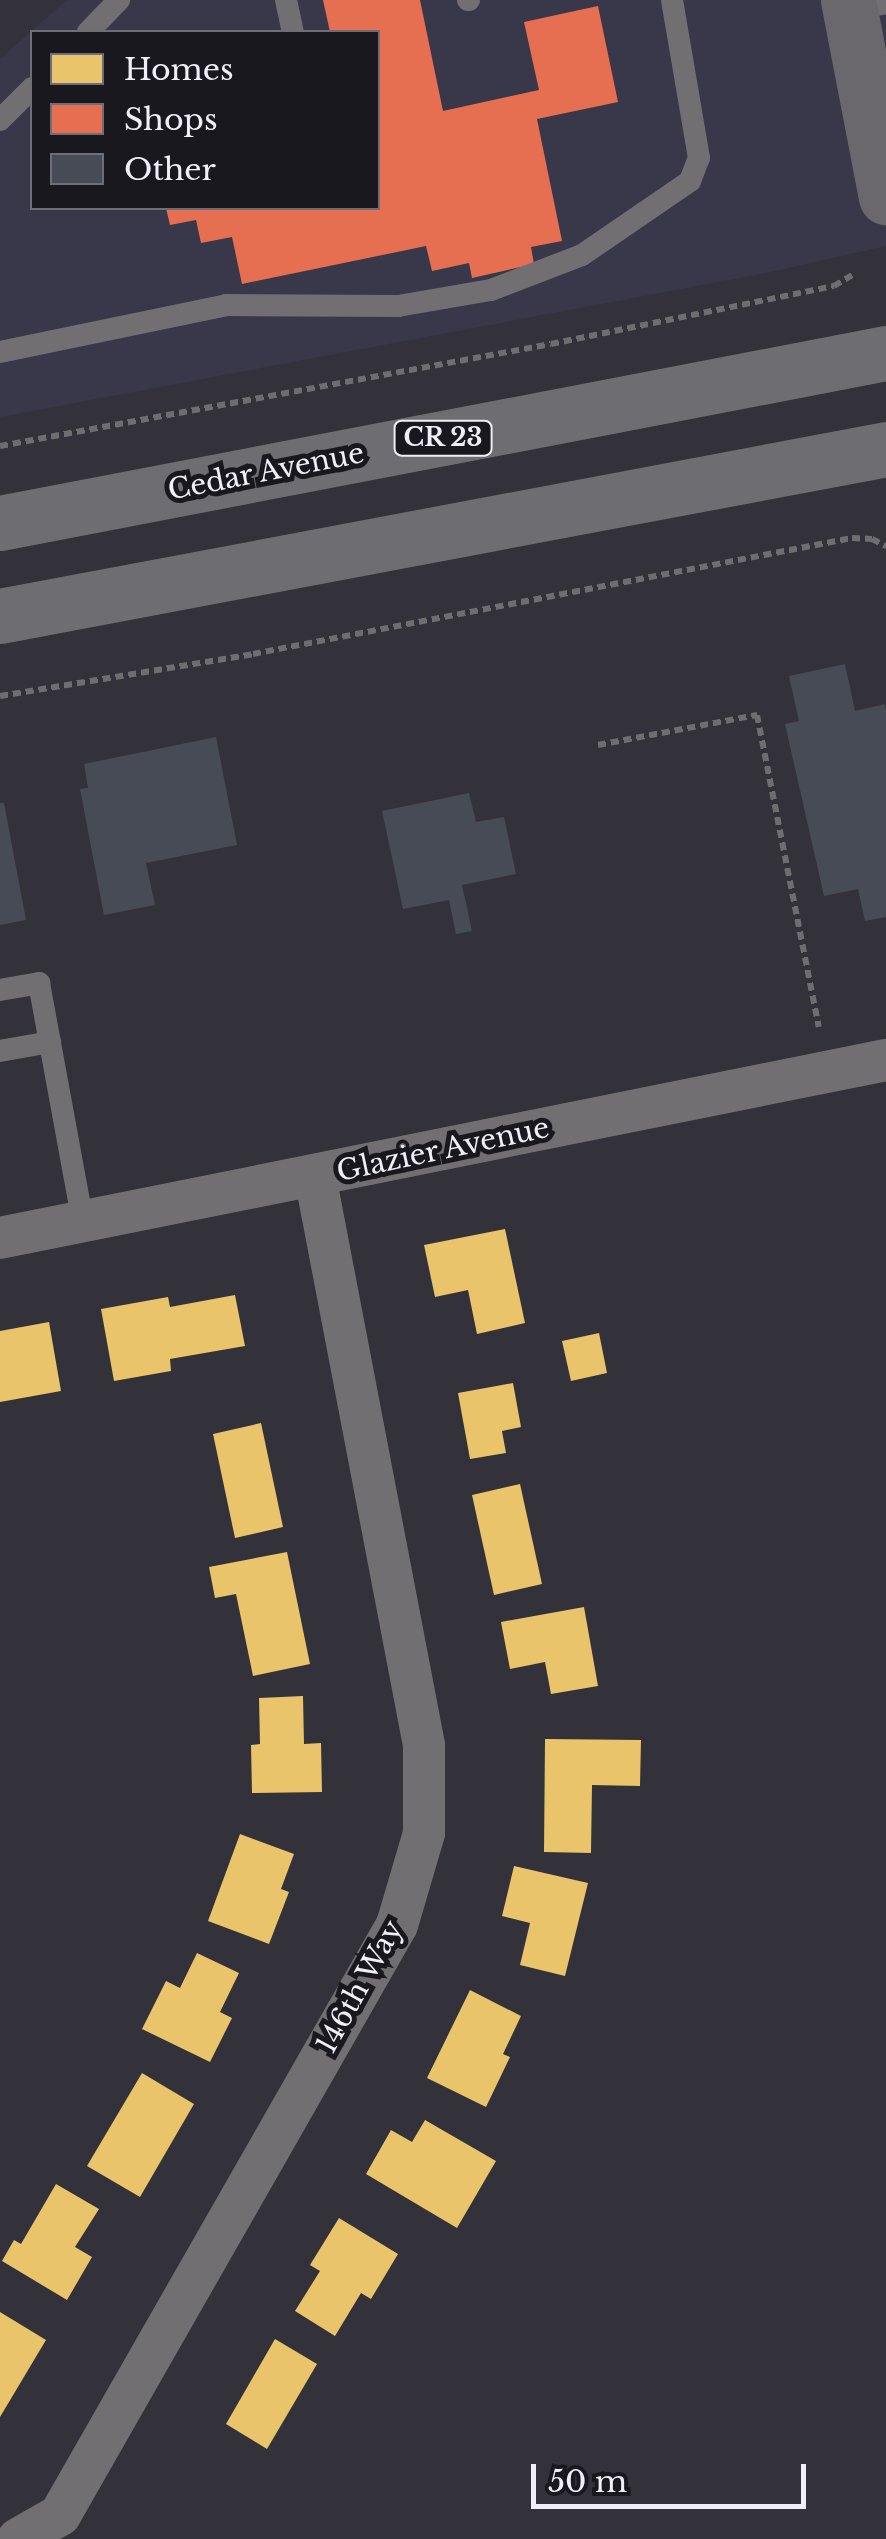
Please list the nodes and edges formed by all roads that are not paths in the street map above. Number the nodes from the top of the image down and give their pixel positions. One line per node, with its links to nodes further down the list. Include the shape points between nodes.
1 (119, 0): 5 (lane)
2 (286, 0): 6 (lane)
3 (672, 0): 10 (lane, via 699,158 690,181 582,255 491,290 398,306 226,304)
4 (861, 4): 9 (street)
5 (90, 30)
6 (293, 30)
7 (30, 90): 8 (lane)
8 (0, 120)
9 (886, 197)
10 (0, 352)
11 (886, 354): 13 (highway, Cedar Avenue / CR 23)
12 (886, 449): 14 (highway)
13 (0, 523)
14 (0, 616)
15 (0, 990): 16 (lane, via 39,983)
16 (50, 1042): 17 (lane); 20 (lane)
17 (0, 1051)
18 (886, 1060): 19 (street, Glazier Avenue)
19 (315, 1176): 20 (street, Glazier Avenue); 22 (street, 146th Way, via 424,1745 424,1833 398,1925 60,2514)
20 (83, 1222): 21 (street, Glazier Avenue)
21 (0, 1238)
22 (18, 2539)

